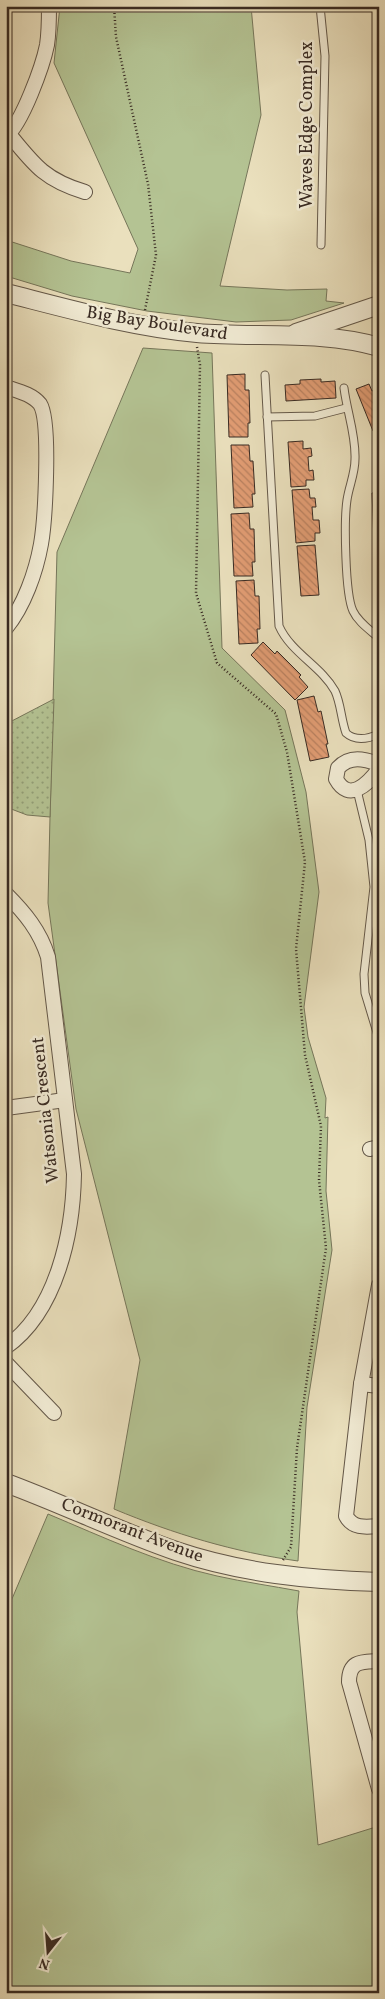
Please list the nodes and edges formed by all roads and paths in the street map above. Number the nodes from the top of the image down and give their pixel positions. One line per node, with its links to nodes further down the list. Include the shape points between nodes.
1 (49, 6): 4 (street, via 43,59 19,120)
2 (114, 6): 11 (path, via 116,37 148,184 156,255)
3 (320, 6): 6 (lane, Waves Edge Complex, via 325,56)
4 (7, 135): 5 (street, via 46,175)
5 (85, 192)
6 (320, 245)
7 (6, 288): 9 (street, Big Bay Boulevard)
8 (6, 293): 9 (street, Big Bay Boulevard)
9 (27, 298): 11 (street, Big Bay Boulevard)
10 (379, 305): 13 (street, Big Bay Boulevard)
11 (142, 325): 12 (street, Big Bay Boulevard)
12 (194, 333): 13 (street, Big Bay Boulevard); 39 (path, via 200,365 196,593 217,663 276,714 287,752 305,862 296,948 305,1055 322,1126 319,1180 326,1248 297,1448 290,1547)
13 (288, 336): 14 (street, Big Bay Boulevard, via 353,341)
14 (379, 347)
15 (265, 375): 19 (lane)
16 (6, 387): 20 (street, via 36,399 46,427 41,544 19,608)
17 (344, 388): 18 (lane)
18 (346, 408): 19 (lane, via 315,416); 21 (lane, via 352,425 355,458 345,518 348,588 353,610)
19 (267, 417): 22 (lane, via 279,626 284,637 335,692 346,733 358,739)
20 (6, 628)
21 (379, 638)
22 (378, 736)
23 (379, 764): 25 (street, via 349,760 338,768 336,779 339,785)
24 (379, 769): 25 (street)
25 (357, 790): 26 (lane)
26 (376, 887): 28 (lane, via 364,974 365,994)
27 (6, 894): 29 (street, Watsonia Crescent, via 36,928 48,957)
28 (379, 1039)
29 (65, 1100): 30 (street); 32 (street, Watsonia Crescent, via 74,1174 66,1241 52,1291 43,1308)
30 (6, 1108)
31 (379, 1285): 34 (street)
32 (6, 1347)
33 (6, 1363): 36 (street)
34 (361, 1384): 35 (street); 38 (street, via 346,1516 355,1525)
35 (379, 1386)
36 (54, 1413)
37 (6, 1482): 40 (street, Cormorant Avenue, via 209,1561 299,1577)
38 (379, 1526)
39 (281, 1564)
40 (379, 1582)
41 (379, 1661): 42 (street, via 357,1664 349,1673)
42 (379, 1789)

